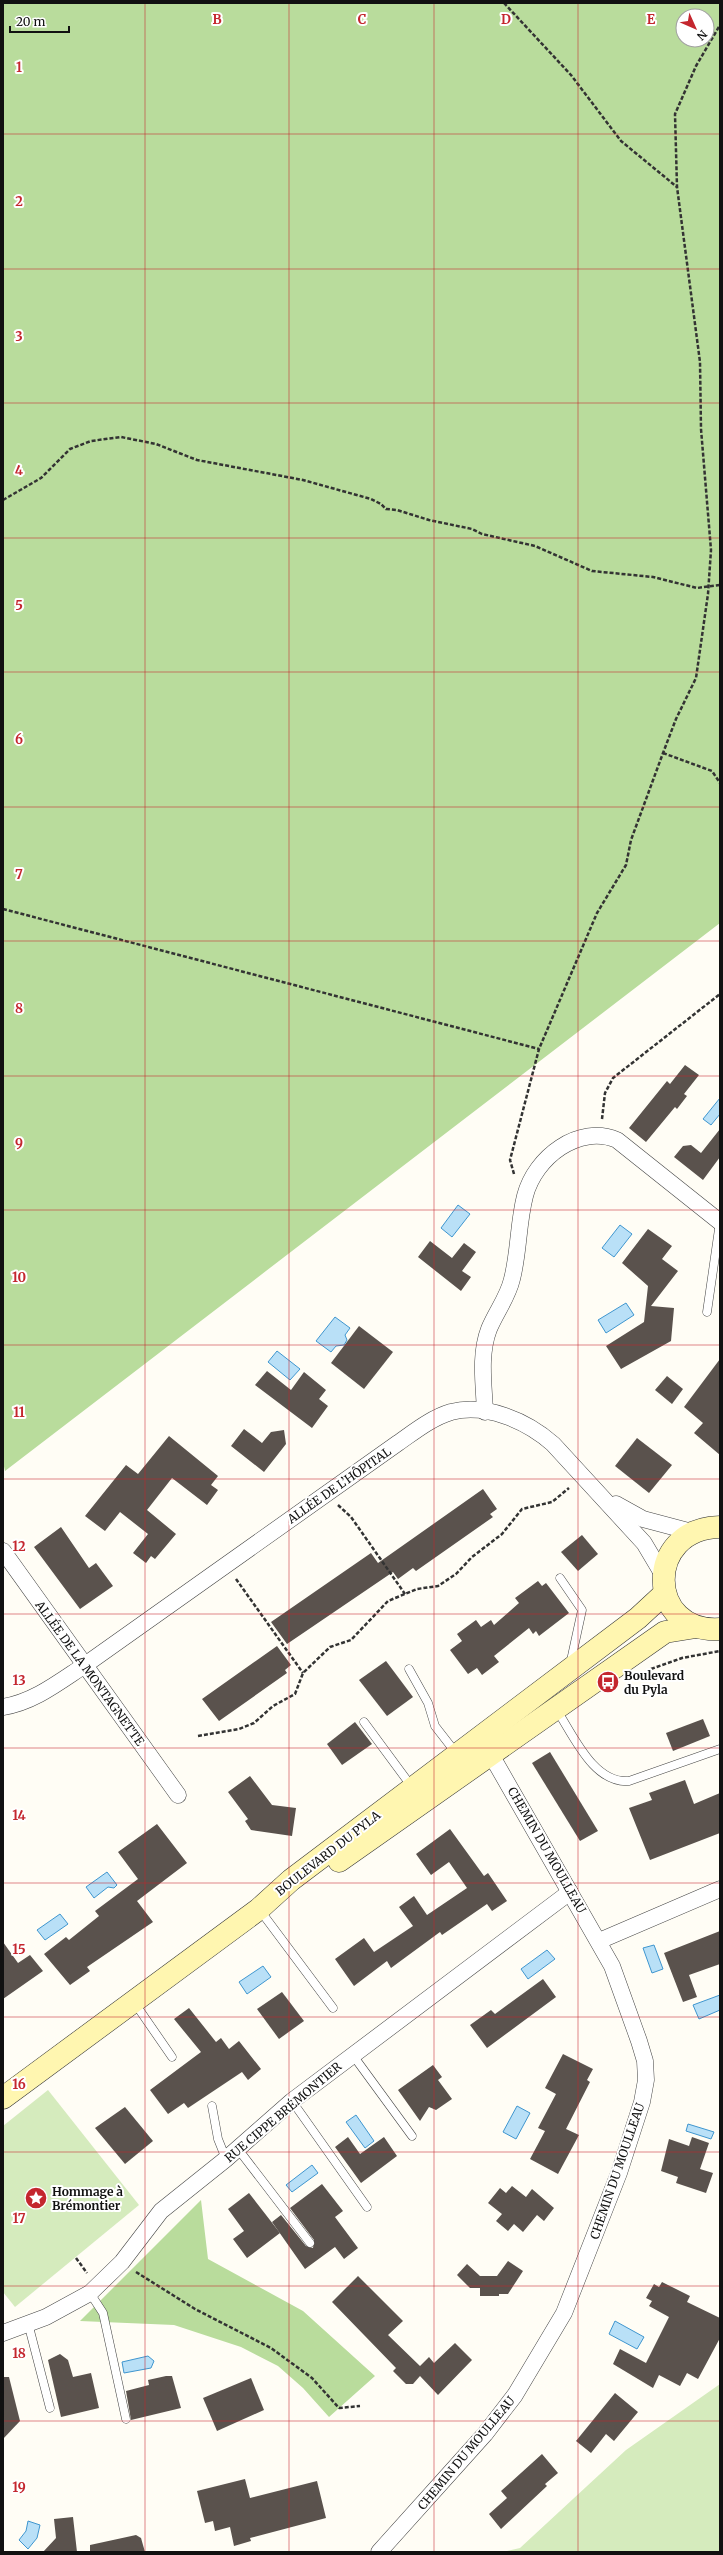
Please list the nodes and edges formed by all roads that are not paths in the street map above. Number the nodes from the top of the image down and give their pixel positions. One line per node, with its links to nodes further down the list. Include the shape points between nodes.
1 (720, 1222): 2 (lane); 3 (street, via 661,1177 626,1146 608,1137 576,1138 561,1147 536,1174 525,1195 513,1279 490,1328 483,1350)
2 (707, 1312)
3 (485, 1412): 4 (street, ALLÉE DE L’HÔPITAL, via 509,1417 536,1429); 12 (street, ALLÉE DE L’HÔPITAL, via 451,1412 432,1420)
4 (599, 1494): 6 (street, ALLÉE DE L’HÔPITAL, via 643,1519); 9 (street, ALLÉE DE L’HÔPITAL, via 644,1543)
5 (720, 1527): 6 (main road, via 708,1527)
6 (692, 1532): 9 (main road, via 678,1542 667,1557)
7 (3, 1551): 12 (street, ALLÉE DE LA MONTAGNETTE)
8 (560, 1578): 14 (lane, via 582,1610)
9 (664, 1584): 10 (main road, via 676,1614); 14 (main road, BOULEVARD DU PYLA, via 638,1618)
10 (696, 1627): 11 (main road); 15 (main road, BOULEVARD DU PYLA, via 664,1632)
11 (720, 1629)
12 (85, 1665): 16 (street, ALLÉE DE L’HÔPITAL, via 31,1699); 22 (street, ALLÉE DE LA MONTAGNETTE)
13 (409, 1669): 20 (lane, via 428,1703 435,1726)
14 (568, 1671): 15 (main road, BOULEVARD DU PYLA)
15 (549, 1698): 18 (main road, BOULEVARD DU PYLA); 19 (lane, via 594,1765 610,1779 619,1782 629,1781)
16 (3, 1708)
17 (364, 1722): 21 (lane)
18 (485, 1745): 20 (main road, BOULEVARD DU PYLA); 24 (street, CHEMIN DU MOULLEAU); 25 (main road, BOULEVARD DU PYLA, via 299,1889)
19 (720, 1749)
20 (457, 1754): 21 (main road, BOULEVARD DU PYLA)
21 (412, 1788): 25 (main road, BOULEVARD DU PYLA, via 291,1880)
22 (178, 1795)
23 (720, 1889): 26 (street)
24 (570, 1892): 26 (street, CHEMIN DU MOULLEAU); 29 (street, RUE CIPPE BRÉMONTIER)
25 (259, 1909): 27 (main road, BOULEVARD DU PYLA); 28 (lane)
26 (599, 1941): 44 (street, CHEMIN DU MOULLEAU, via 612,1966 644,2061 646,2080 642,2102 619,2173 564,2313 516,2395 485,2434)
27 (134, 2002): 30 (lane); 31 (main road, BOULEVARD DU PYLA)
28 (333, 2008)
29 (352, 2054): 32 (street, RUE CIPPE BRÉMONTIER); 34 (lane)
30 (172, 2057)
31 (3, 2098)
32 (292, 2101): 35 (street, RUE CIPPE BRÉMONTIER); 37 (lane)
33 (212, 2106): 36 (lane, via 218,2139)
34 (412, 2136)
35 (238, 2149): 36 (street, RUE CIPPE BRÉMONTIER); 38 (lane)
36 (226, 2160): 39 (street, RUE CIPPE BRÉMONTIER, via 161,2211 122,2262)
37 (367, 2207)
38 (310, 2243)
39 (90, 2293): 40 (street, RUE CIPPE BRÉMONTIER, via 46,2317); 43 (lane, via 103,2313)
40 (28, 2323): 41 (street, RUE CIPPE BRÉMONTIER); 42 (lane)
41 (3, 2333)
42 (50, 2408)
43 (126, 2419)
44 (379, 2552)

